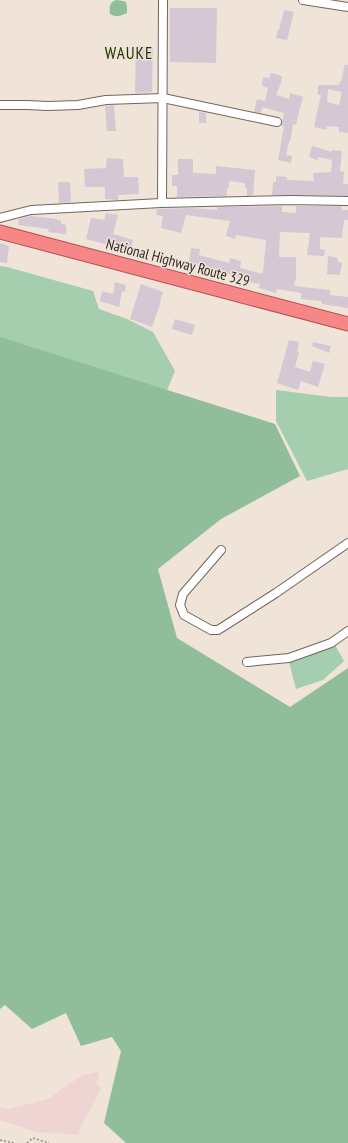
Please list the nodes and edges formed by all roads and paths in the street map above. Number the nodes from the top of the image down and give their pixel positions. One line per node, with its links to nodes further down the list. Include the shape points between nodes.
1 (163, 0): 4 (street)
2 (303, 0): 3 (street)
3 (348, 6)
4 (160, 98): 5 (street, via 106,100 78,105); 6 (street); 8 (street)
5 (0, 105)
6 (277, 122)
7 (348, 201): 8 (street)
8 (159, 203): 9 (street, via 31,210)
9 (0, 218)
10 (0, 232): 11 (highway, National Highway Route 329)
11 (348, 324)
12 (348, 543): 13 (street, via 218,630 211,630 184,615 180,605 183,594)
13 (221, 550)
14 (348, 632): 15 (street, via 332,643 289,658)
15 (247, 662)
16 (0, 1140): 17 (path)
17 (14, 1143)
18 (27, 1143): 19 (path, via 33,1138)
19 (49, 1143)

